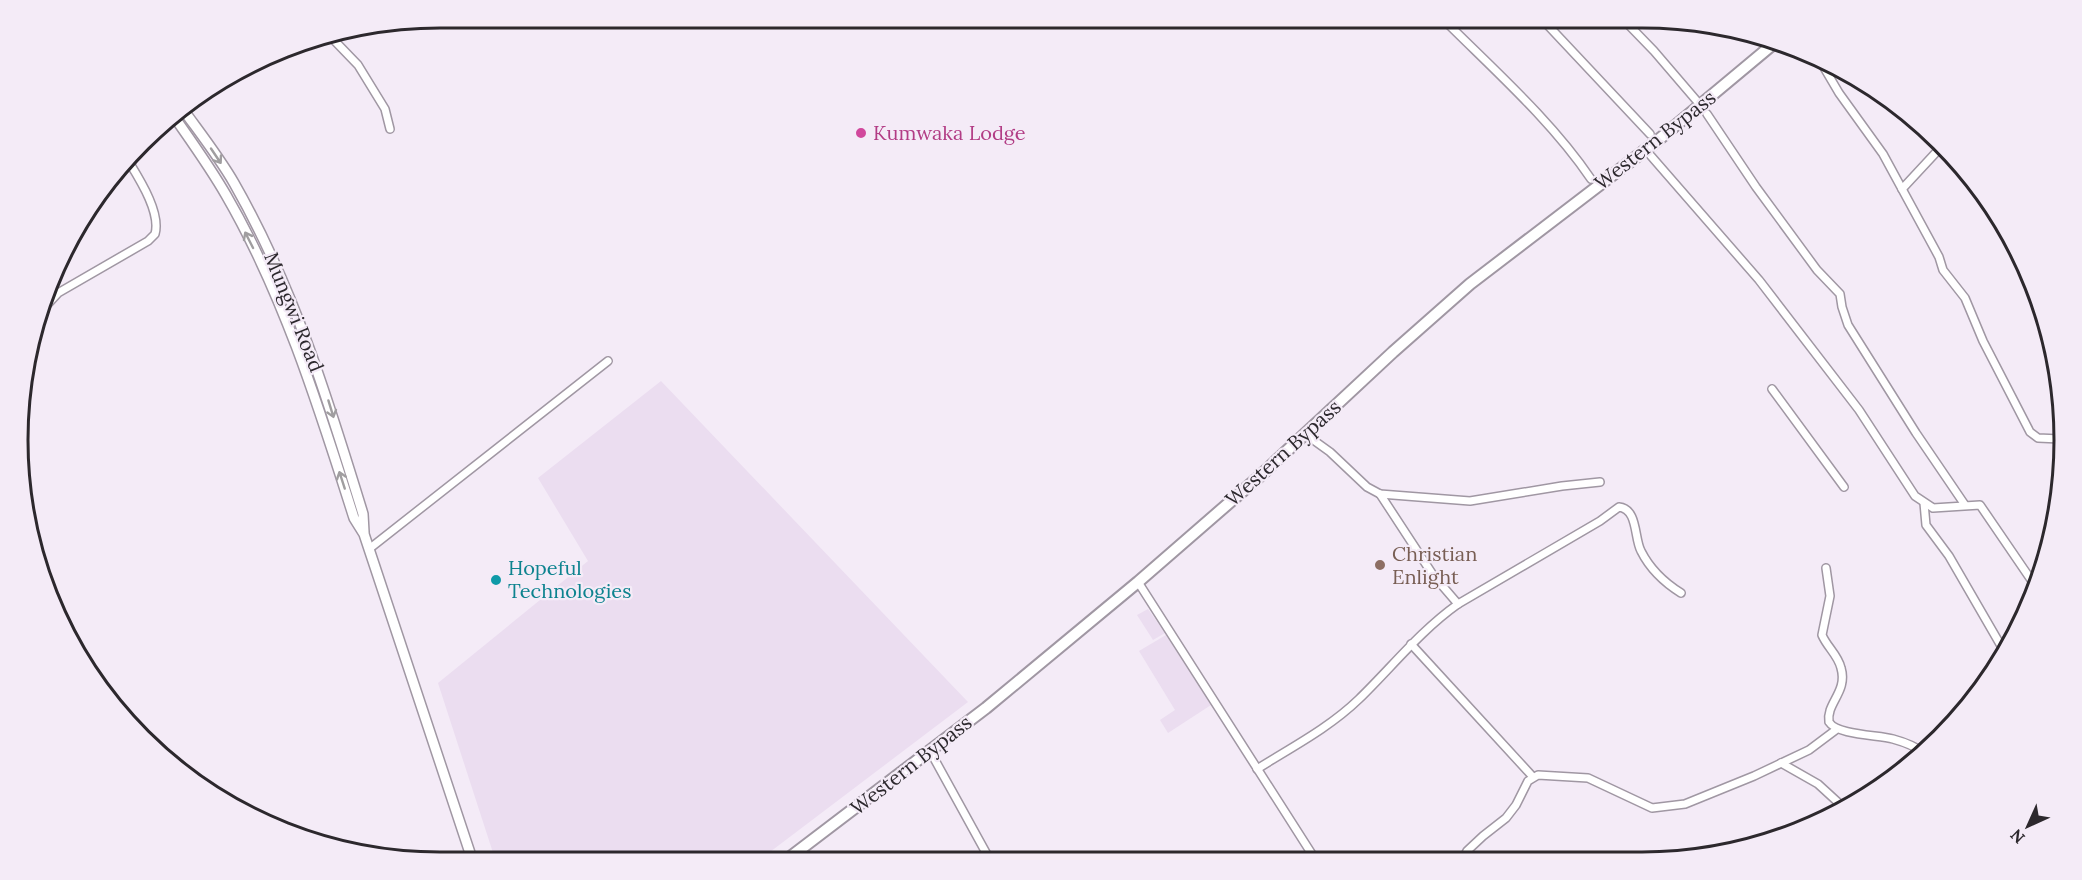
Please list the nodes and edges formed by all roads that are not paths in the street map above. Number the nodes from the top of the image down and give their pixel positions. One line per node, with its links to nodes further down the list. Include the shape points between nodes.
1 (1452, 28): 16 (street, via 1556,133)
2 (1550, 28): 12 (street)
3 (1632, 28): 7 (street)
4 (336, 42): 11 (street, via 358,65 385,109)
5 (1768, 48): 21 (main road, Western Bypass, via 1657,141 1470,284)
6 (1827, 73): 17 (street)
7 (1696, 100)
8 (1707, 114): 27 (street, via 1817,270 1840,294 1848,325)
9 (187, 116): 28 (main road, Mungwi Road, one-way to 28, via 233,183 287,293 319,372 363,514)
10 (178, 123): 28 (main road, Mungwi Road, one-way to 10, via 354,518 309,378 275,295 226,195)
11 (390, 129)
12 (1650, 134)
13 (1936, 152): 17 (street)
14 (1651, 156): 26 (street, via 1759,280 1859,410 1915,496)
15 (132, 168): 18 (street, via 156,220 155,234)
16 (1591, 179)
17 (1902, 189): 22 (street, via 1940,257 1943,270 1965,298 2030,432 2037,438)
18 (57, 290)
19 (608, 361): 29 (street)
20 (1772, 389): 24 (street)
21 (1305, 434): 25 (street); 32 (main road, Western Bypass)
22 (2054, 439)
23 (1600, 482): 25 (street, via 1470,501)
24 (1844, 487)
25 (1380, 494): 34 (street, via 1433,575)
26 (1924, 503): 27 (street, via 1933,508); 35 (street, via 1926,525 1949,556)
27 (1965, 505): 31 (street, via 1980,505)
28 (364, 534): 29 (main road, Mungwi Road)
29 (369, 549): 44 (main road, Mungwi Road)
30 (1826, 568): 37 (street, via 1830,596 1822,635 1836,656 1843,679 1828,716 1831,726)
31 (2030, 578)
32 (1138, 582): 39 (main road, Western Bypass); 41 (street)
33 (1681, 593): 34 (street, via 1646,560 1629,510 1619,507)
34 (1458, 604): 36 (street)
35 (2000, 643)
36 (1411, 644): 41 (street, via 1332,723); 42 (street)
37 (1837, 729): 38 (street); 40 (street, via 1809,750)
38 (1915, 747)
39 (930, 751): 45 (main road, Western Bypass); 46 (street)
40 (1781, 763): 42 (street, via 1685,804 1659,808 1641,804 1588,778); 43 (street, via 1818,784)
41 (1257, 769): 47 (street)
42 (1533, 777): 48 (street, via 1506,818)
43 (1837, 802)
44 (470, 852)
45 (804, 852)
46 (986, 852)
47 (1310, 852)
48 (1466, 852)

